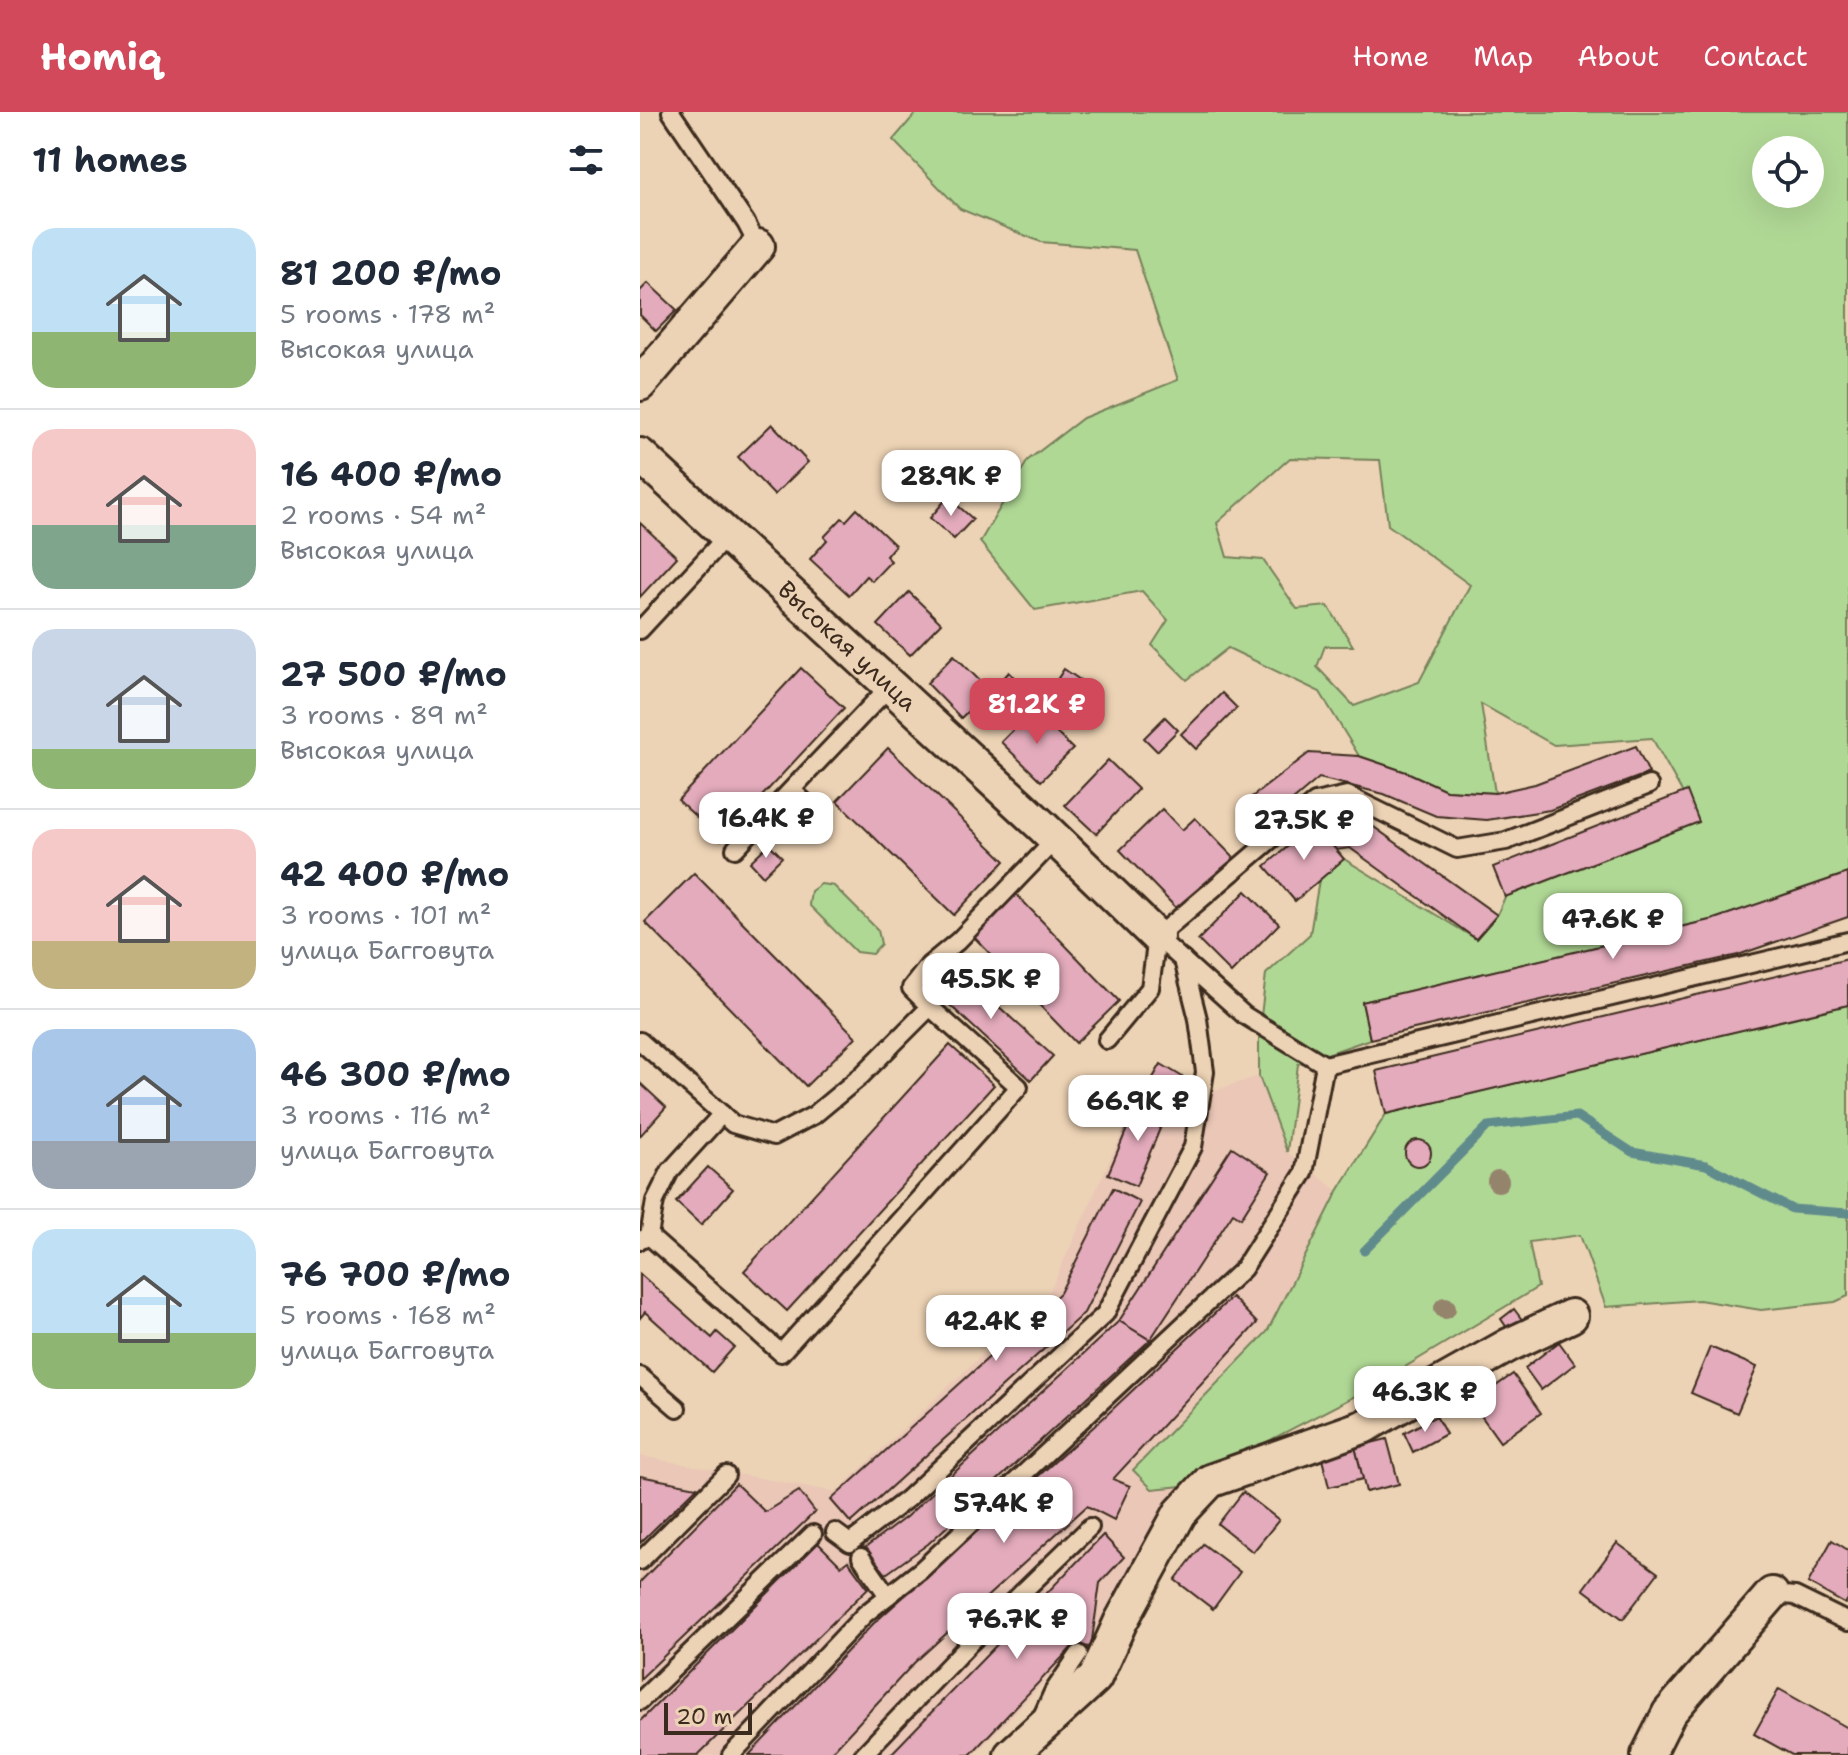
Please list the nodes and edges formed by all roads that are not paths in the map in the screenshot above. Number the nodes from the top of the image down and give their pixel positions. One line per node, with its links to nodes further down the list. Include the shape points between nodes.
1 (671, 112): 2 (lane)
2 (758, 246): 3 (street)
3 (640, 384)
4 (640, 455): 5 (street, Высокая улица)
5 (728, 535): 6 (lane); 7 (street, Высокая улица)
6 (640, 630)
7 (890, 686): 9 (lane); 11 (street, Высокая улица)
8 (1649, 785): 13 (lane, via 1506,841 1457,849 1347,795 1315,802)
9 (792, 790): 10 (lane); 12 (lane)
10 (821, 818)
11 (1054, 841): 13 (street, Высокая улица); 16 (lane, via 911,988)
12 (735, 849)
13 (1157, 937): 15 (lane); 17 (lane, via 1150,988)
14 (1848, 941): 19 (lane)
15 (1183, 960): 19 (lane, via 1244,1015); 27 (lane, via 1205,1072 1193,1147 1105,1314 907,1499 850,1543)
16 (930, 1007): 20 (lane, via 814,1115 774,1136 733,1124); 21 (lane, via 1019,1087 781,1353)
17 (1107, 1040)
18 (640, 1041): 20 (lane)
19 (1325, 1065): 32 (lane, via 1304,1173 1243,1269)
20 (722, 1114): 21 (lane, via 670,1171)
21 (644, 1238)
22 (1571, 1316): 36 (street, via 1363,1427 1210,1481 1180,1513 1095,1678)
23 (640, 1376): 24 (lane)
24 (677, 1408)
25 (726, 1475): 30 (lane)
26 (1090, 1527): 38 (lane)
27 (835, 1532)
28 (813, 1534): 35 (lane)
29 (861, 1557): 32 (lane)
30 (640, 1561)
31 (1772, 1594): 33 (lane, via 1795,1596); 40 (street, via 1669,1713)
32 (888, 1596): 37 (lane)
33 (1848, 1622)
34 (1079, 1654): 36 (lane, via 1053,1692)
35 (640, 1701)
36 (1036, 1733): 39 (street)
37 (731, 1755)
38 (863, 1755)
39 (1011, 1755)
40 (1648, 1755)

